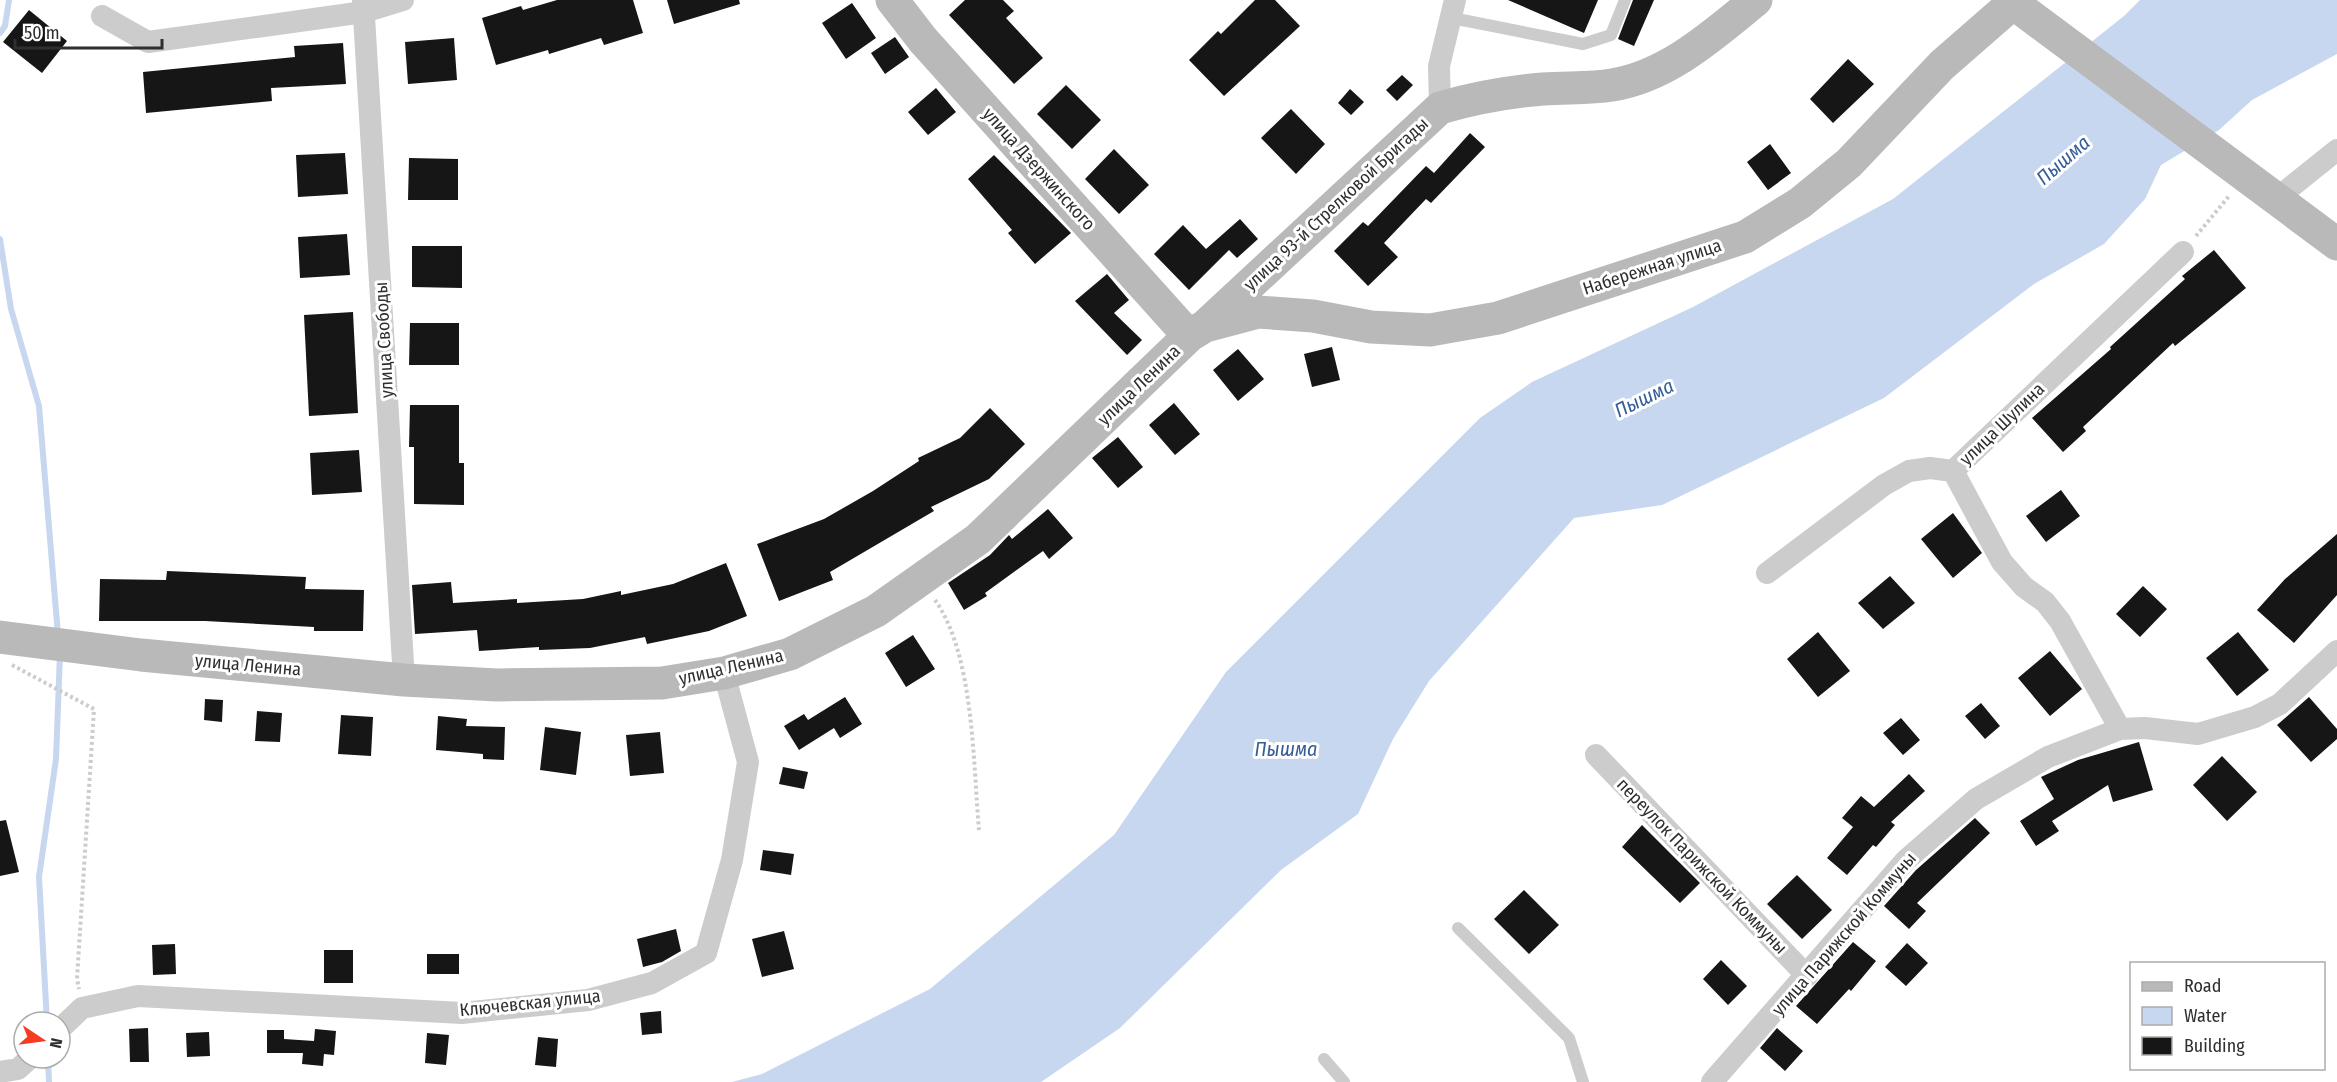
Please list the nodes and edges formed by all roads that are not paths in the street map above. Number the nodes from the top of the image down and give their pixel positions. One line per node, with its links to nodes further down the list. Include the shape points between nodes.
1 (403, 0): 6 (street)
2 (892, 0): 14 (main road, улица Дзержинского, via 923,40)
3 (1624, 0): 7 (lane, via 1611,35 1582,44)
4 (1756, 0): 9 (main road, via 1686,55 1649,74 1612,85 1472,98)
5 (2012, 1): 11 (main road); 14 (main road, Набережная улица, via 1942,65 1849,163 1800,203 1745,237 1498,318 1430,330 1371,327 1313,316 1258,312)
6 (364, 6): 8 (street, via 148,42); 20 (street, улица Свободы)
7 (1454, 9): 9 (street, улица 93-й Стрелковой Бригады, via 1439,66)
8 (102, 16)
9 (1440, 108): 14 (main road, улица 93-й Стрелковой Бригады)
10 (2337, 150): 11 (street)
11 (2276, 199): 12 (main road)
12 (2337, 244)
13 (2183, 252): 15 (street, улица Шулина)
14 (1197, 331): 19 (main road, улица Ленина, via 978,539 876,611 790,654)
15 (1953, 471): 16 (street, улица Шулина, via 1909,471 1884,485); 21 (street, via 2002,562 2060,621)
16 (1767, 573)
17 (7, 647): 20 (main road, улица Ленина, via 141,655)
18 (2337, 651): 21 (street, улица Парижской Коммуны, via 2280,704 2255,717 2198,734)
19 (724, 673): 20 (main road, улица Ленина, via 662,683 601,686); 25 (street, Ключевская улица, via 748,762 732,860 706,953 652,982 588,1000 462,1012 138,996 82,1008)
20 (404, 680)
21 (2120, 729): 24 (street, улица Парижской Коммуны, via 2048,757 1976,799 1906,860)
22 (1596, 755): 24 (street, переулок Парижской Коммуны)
23 (1458, 928): 28 (lane, via 1569,1038)
24 (1807, 976): 29 (street, улица Парижской Коммуны)
25 (72, 1018)
26 (1324, 1059): 27 (lane)
27 (1344, 1082)
28 (1583, 1082)
29 (1712, 1082)

